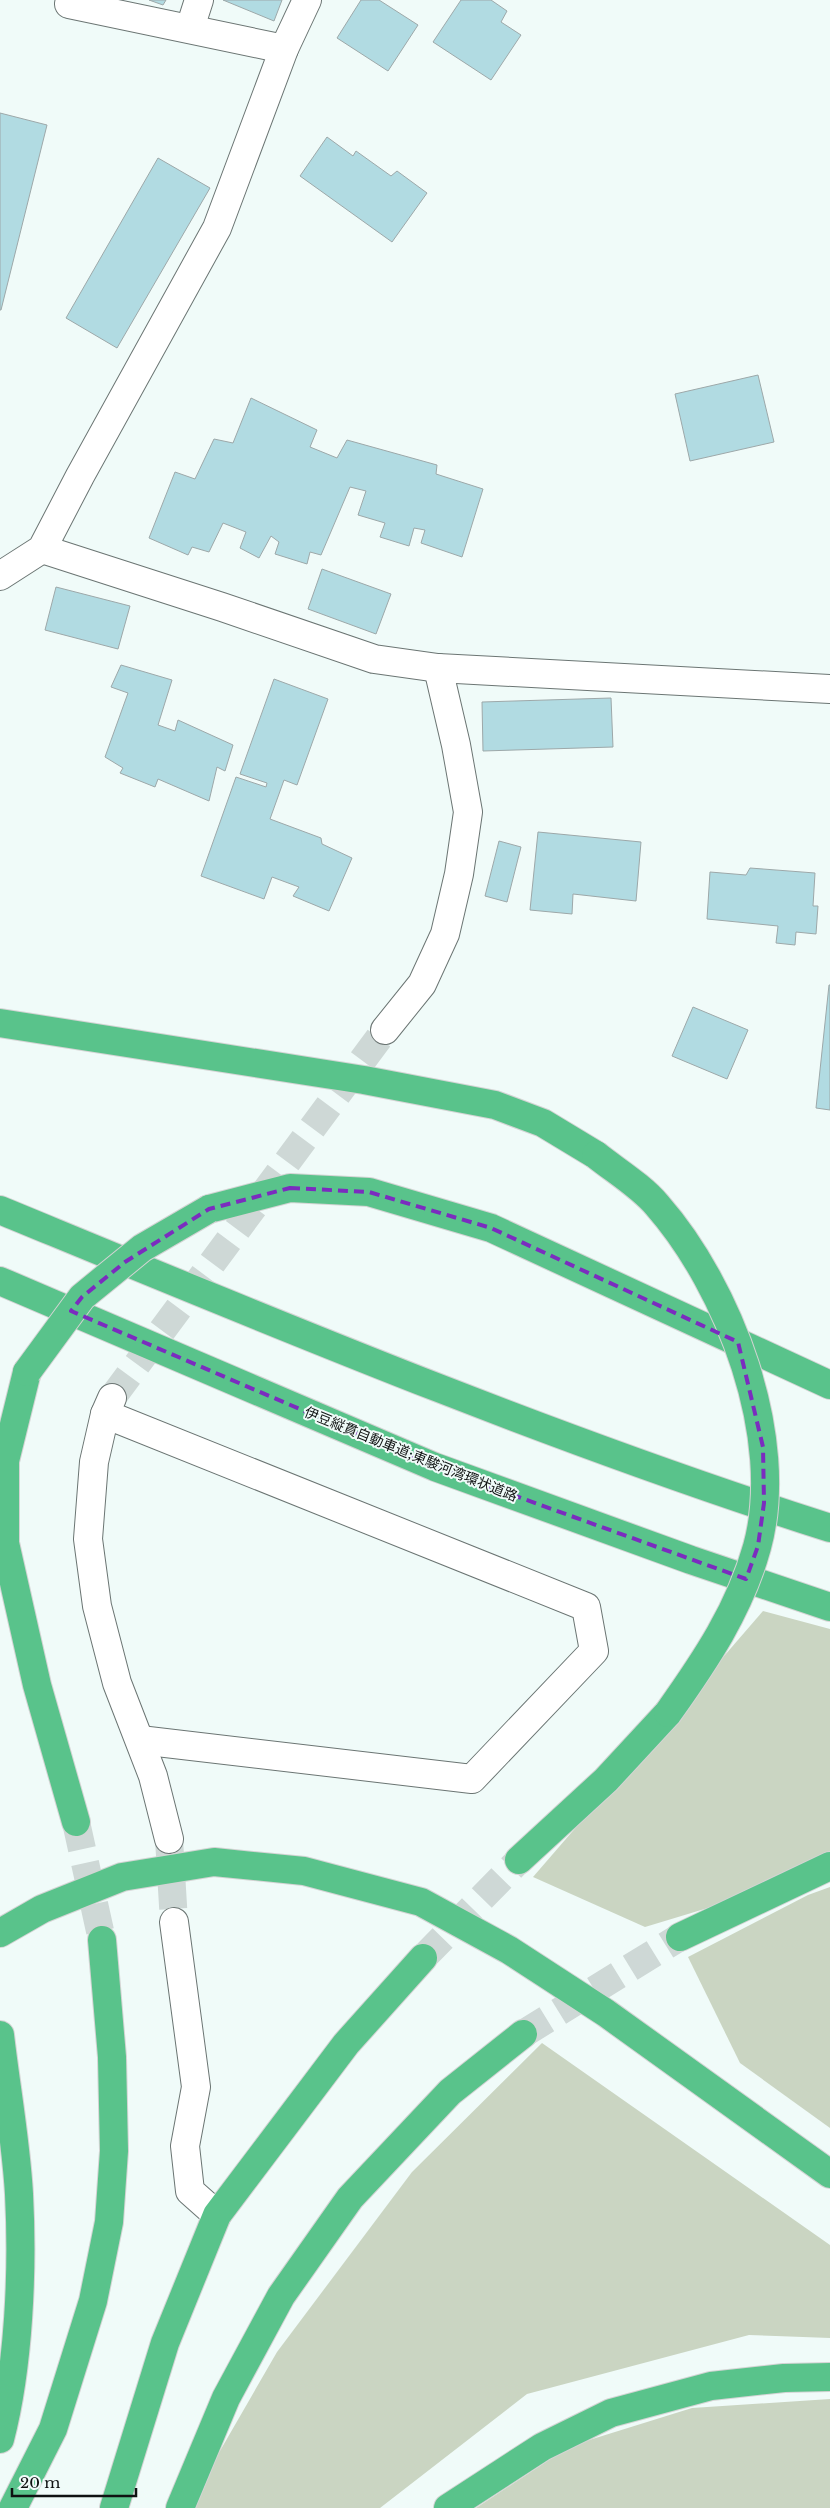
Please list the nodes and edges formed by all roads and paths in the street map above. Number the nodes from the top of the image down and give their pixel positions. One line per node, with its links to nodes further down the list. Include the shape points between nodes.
1 (70, 0): 4 (street, via 69,4)
2 (199, 0): 4 (street)
3 (307, 0): 5 (street)
4 (190, 28): 5 (street)
5 (284, 49): 6 (street, via 217,228)
6 (42, 549): 7 (street); 8 (street, via 374,658)
7 (0, 576)
8 (438, 668): 9 (street); 11 (street, via 468,812 459,874 445,934 422,984)
9 (830, 689)
10 (0, 1023): 20 (highway, bridge, via 364,1080 495,1105 543,1123 596,1155 657,1204 696,1258 732,1326 753,1392 763,1447 764,1503 758,1546 740,1596 711,1653 668,1713 606,1780)
11 (385, 1030)
12 (0, 1210): 15 (highway, via 379,1366 726,1494)
13 (0, 1281): 16 (highway, 伊豆縦貫自動車道;東駿河湾環状道路, via 435,1467)
14 (830, 1385): 18 (highway, bridge, via 491,1228 369,1192 290,1188 209,1209 142,1248 82,1297 27,1372 6,1461 5,1543 37,1684)
15 (830, 1528)
16 (830, 1607)
17 (140, 1740): 17 (street, via 472,1780 594,1651 586,1608 108,1406 94,1462 88,1539 97,1606 117,1683); 19 (street)
18 (76, 1822)
19 (169, 1839)
20 (519, 1860)
21 (830, 1866): 24 (highway)
22 (174, 1922): 30 (street, via 196,2087 185,2146 190,2191)
23 (0, 1933): 29 (highway, via 42,1909 122,1877 214,1862 304,1870 421,1902 508,1950 606,2013)
24 (680, 1937)
25 (102, 1940): 33 (highway, via 112,2057 114,2151 109,2222 93,2301 53,2429)
26 (424, 1958): 30 (highway, via 346,2044)
27 (523, 2034): 35 (highway, via 450,2092 350,2198 281,2296 226,2398)
28 (0, 2035): 32 (highway, via 19,2193 19,2285 8,2406)
29 (830, 2174)
30 (217, 2214): 34 (highway, via 165,2343)
31 (830, 2377): 36 (highway, via 710,2386 611,2413 542,2447)
32 (0, 2439)
33 (13, 2508)
34 (114, 2508)
35 (180, 2508)
36 (448, 2508)

